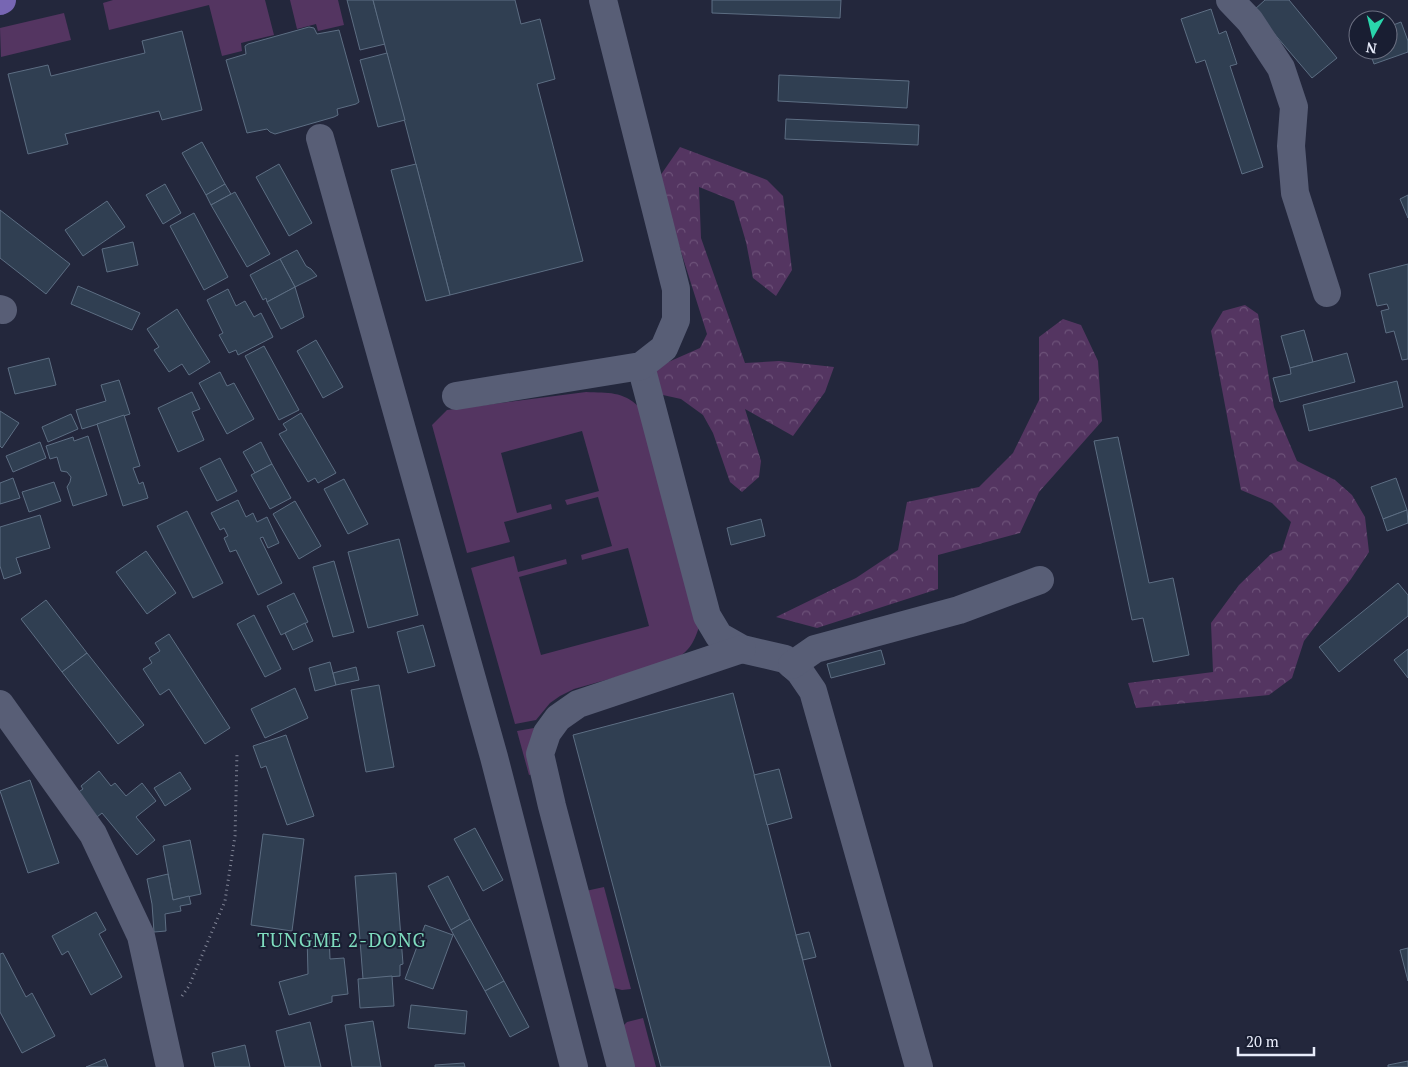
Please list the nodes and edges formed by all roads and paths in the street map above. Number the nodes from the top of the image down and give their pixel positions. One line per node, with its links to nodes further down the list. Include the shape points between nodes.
1 (603, 0): 5 (street, via 676,290 676,320 664,348)
2 (1230, 0): 4 (street, via 1250,21 1281,68 1294,107 1291,146 1296,193)
3 (320, 138): 14 (street, via 494,757)
4 (1327, 293)
5 (641, 366): 6 (street); 8 (street, via 707,616 719,636)
6 (456, 396)
7 (1040, 580): 9 (street, via 959,610 815,649)
8 (742, 649): 9 (street, via 785,659); 15 (street, via 578,704 558,718 547,733 540,754)
9 (792, 665): 16 (street, via 814,691)
10 (0, 704): 12 (street, via 93,834 141,936)
11 (238, 754): 12 (path, via 235,836 225,901 189,986)
12 (161, 1027): 13 (street)
13 (170, 1067)
14 (574, 1067)
15 (621, 1067)
16 (919, 1067)

